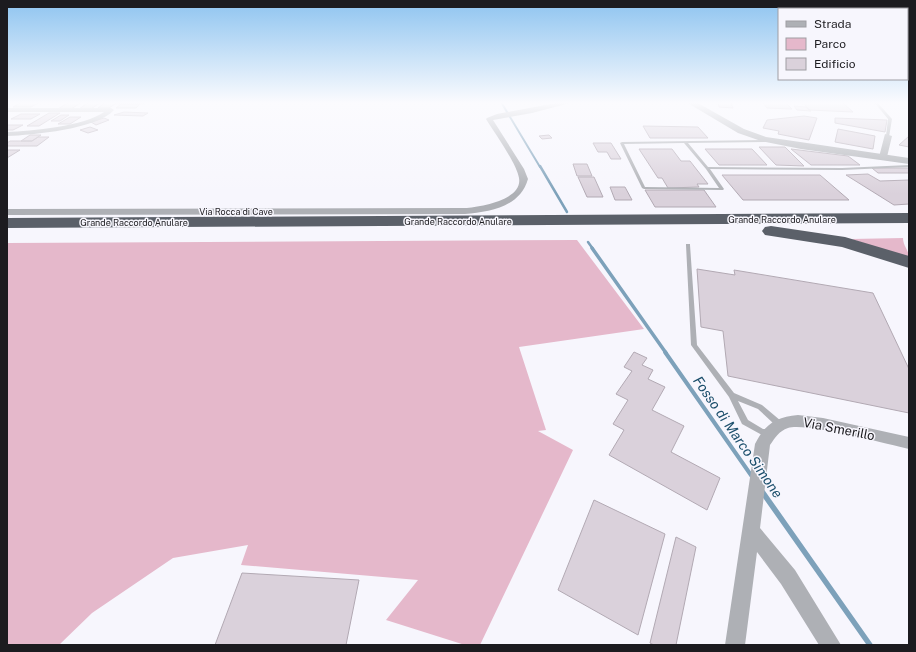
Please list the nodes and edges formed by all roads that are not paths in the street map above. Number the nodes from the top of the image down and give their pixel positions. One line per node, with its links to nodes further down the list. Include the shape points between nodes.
1 (37, 132): 5 (street)
2 (496, 132): 13 (street, Via Rocca di Cave, via 520,169 524,183 503,203 484,209)
3 (745, 132): 7 (street)
4 (889, 132): 6 (lane)
5 (7, 134)
6 (888, 136): 9 (street)
7 (772, 141): 8 (lane); 9 (street)
8 (685, 142): 12 (lane); 12 (lane, via 622,143 644,188 722,189)
9 (883, 157): 10 (street)
10 (909, 161)
11 (909, 166): 12 (lane, via 842,169)
12 (707, 168)
13 (7, 212)
14 (909, 218): 17 (highway, Grande Raccordo Anulare)
15 (7, 223): 16 (highway, Grande Raccordo Anulare)
16 (551, 226): 17 (highway, Grande Raccordo Anulare); 20 (highway, Grande Raccordo Anulare)
17 (595, 226): 19 (highway, Grande Raccordo Anulare)
18 (909, 230): 19 (highway, Grande Raccordo Anulare)
19 (771, 231): 22 (highway, via 844,242)
20 (7, 235)
21 (688, 245): 23 (lane, via 694,345)
22 (909, 262)
23 (732, 395): 24 (lane, via 745,422 762,432); 24 (lane, via 760,407 778,423)
24 (766, 438): 25 (street, Via Smerillo, via 786,422 806,422); 26 (street, via 754,499)
25 (909, 443)
26 (752, 532): 27 (street); 28 (street, via 788,577)
27 (735, 645)
28 (831, 645)

